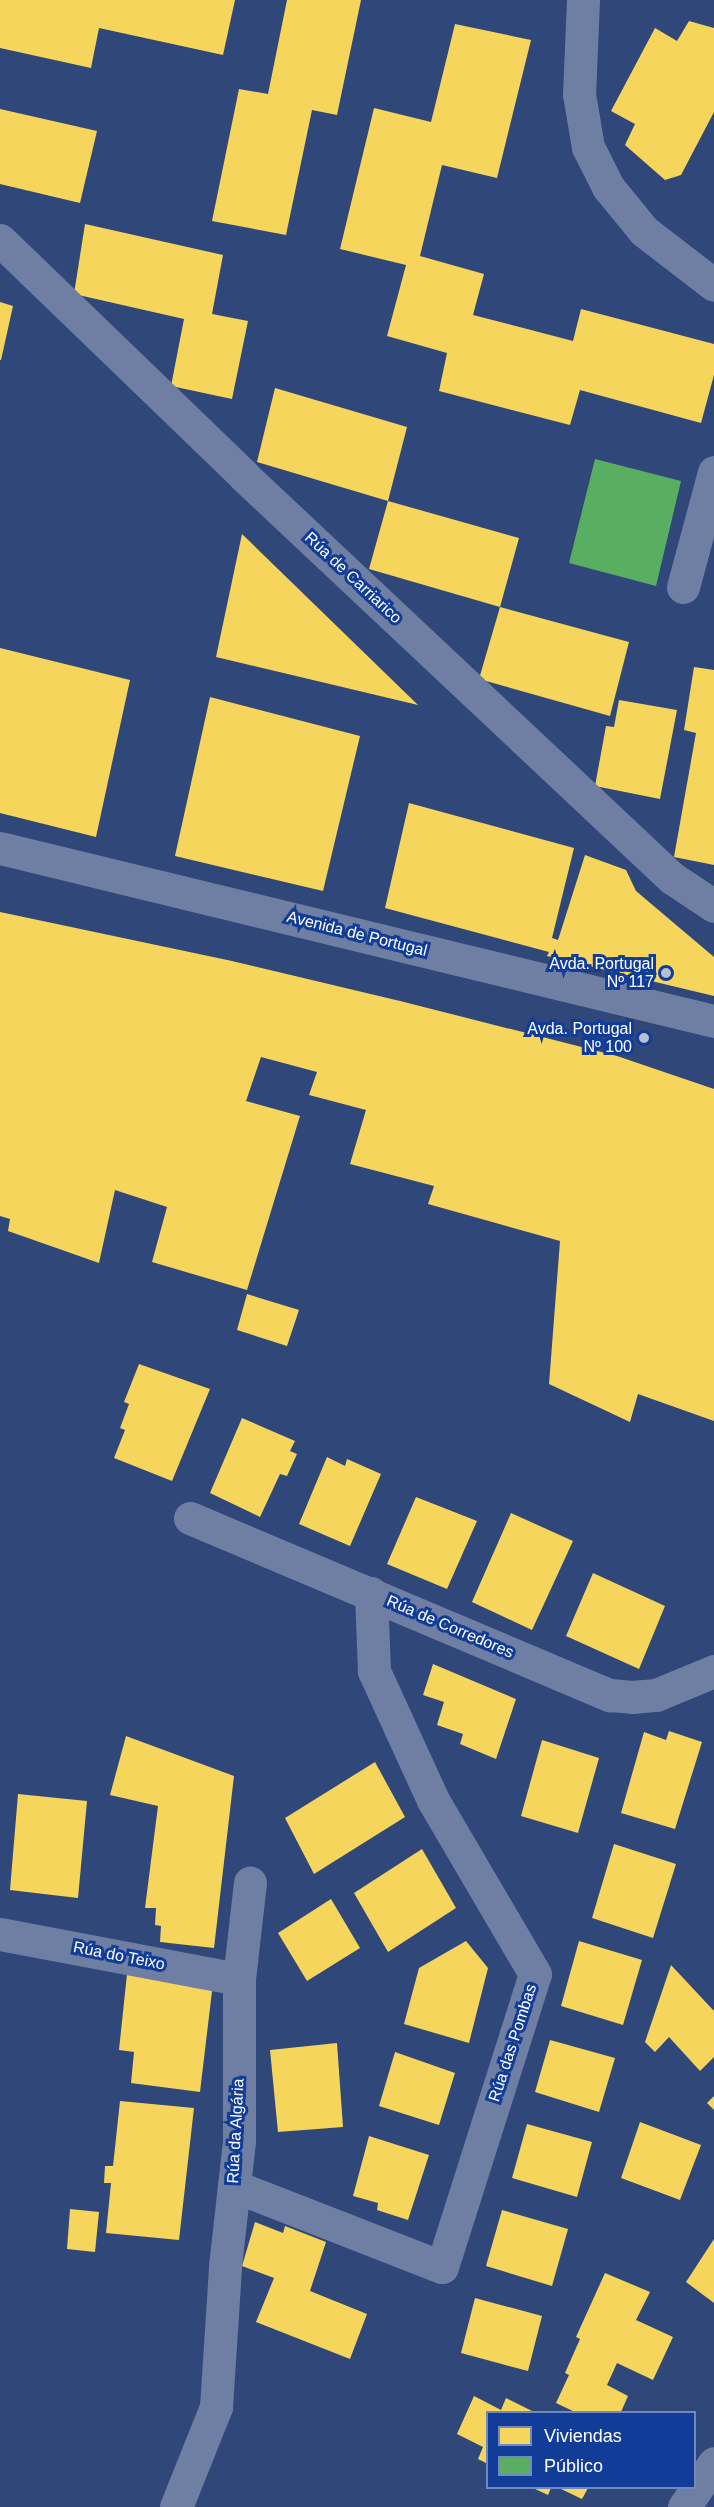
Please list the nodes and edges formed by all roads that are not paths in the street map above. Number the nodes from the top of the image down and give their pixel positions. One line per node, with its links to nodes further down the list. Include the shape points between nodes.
1 (583, 0): 3 (street, via 579,94 588,147 608,188 644,231)
2 (0, 240): 7 (street, Rúa de Carriarico, via 244,476 672,878)
3 (714, 285)
4 (714, 472): 5 (street)
5 (683, 587)
6 (0, 848): 8 (street, Avenida de Portugal)
7 (714, 906)
8 (714, 1021)
9 (190, 1518): 10 (street, Rúa de Corredores)
10 (371, 1593): 11 (street, Rúa de Corredores, via 610,1695 656,1695); 15 (street, Rúa das Pombas, via 374,1671 433,1800 535,1974 442,2267)
11 (714, 1671)
12 (250, 1883): 14 (street, Rúa da Algária)
13 (0, 1934): 14 (street, Rúa do Teixo)
14 (239, 1979): 15 (street, Rúa da Algária, via 239,2141)
15 (234, 2186): 17 (street, Rúa da Algária, via 216,2407)
16 (714, 2463): 18 (street)
17 (176, 2507)
18 (684, 2507)

